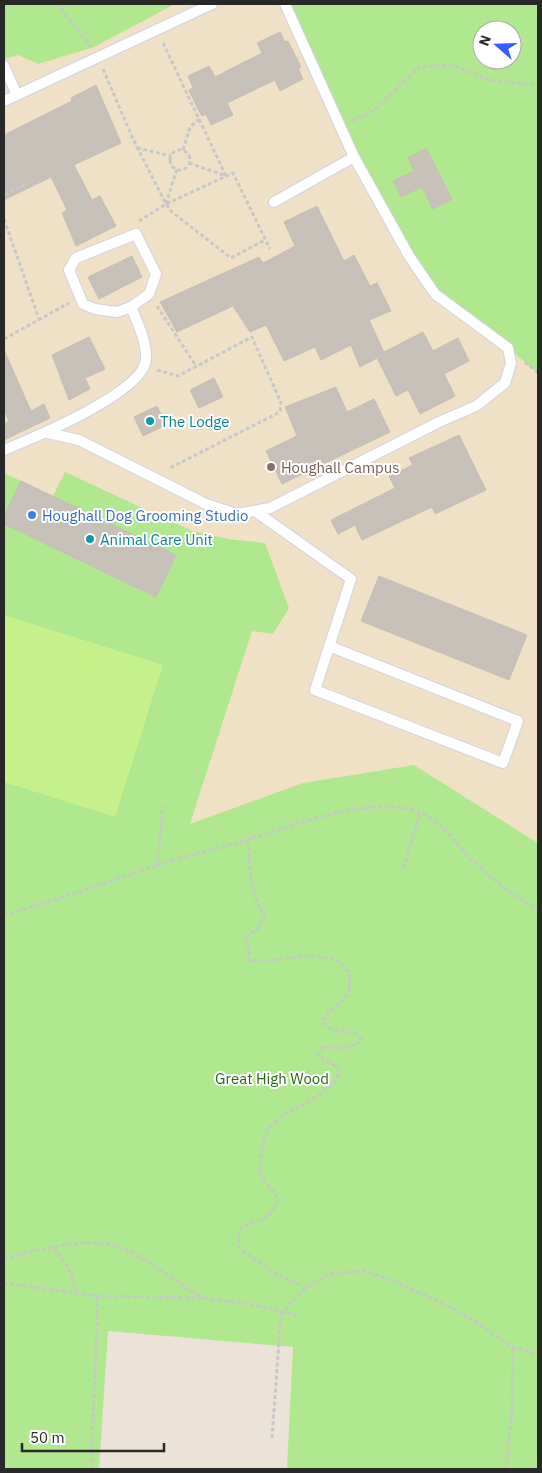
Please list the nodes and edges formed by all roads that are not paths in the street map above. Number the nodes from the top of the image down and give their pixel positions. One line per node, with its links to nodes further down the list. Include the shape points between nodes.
1 (212, 4): 4 (lane)
2 (285, 4): 6 (lane)
3 (4, 66): 4 (lane)
4 (17, 95): 5 (lane)
5 (4, 101)
6 (354, 157): 7 (lane); 11 (lane, via 409,256 435,294 508,348 512,363 505,383 476,406 270,508)
7 (274, 202)
8 (131, 307): 8 (lane, via 149,294 156,274 136,234 76,258 69,270 83,304 117,312); 9 (lane, via 146,359 142,373 129,386)
9 (48, 433): 10 (lane); 11 (lane, via 78,440 206,504 237,514)
10 (4, 450)
11 (255, 511): 12 (lane, via 351,579)
12 (329, 646): 12 (lane, via 315,690 502,763 518,721)

